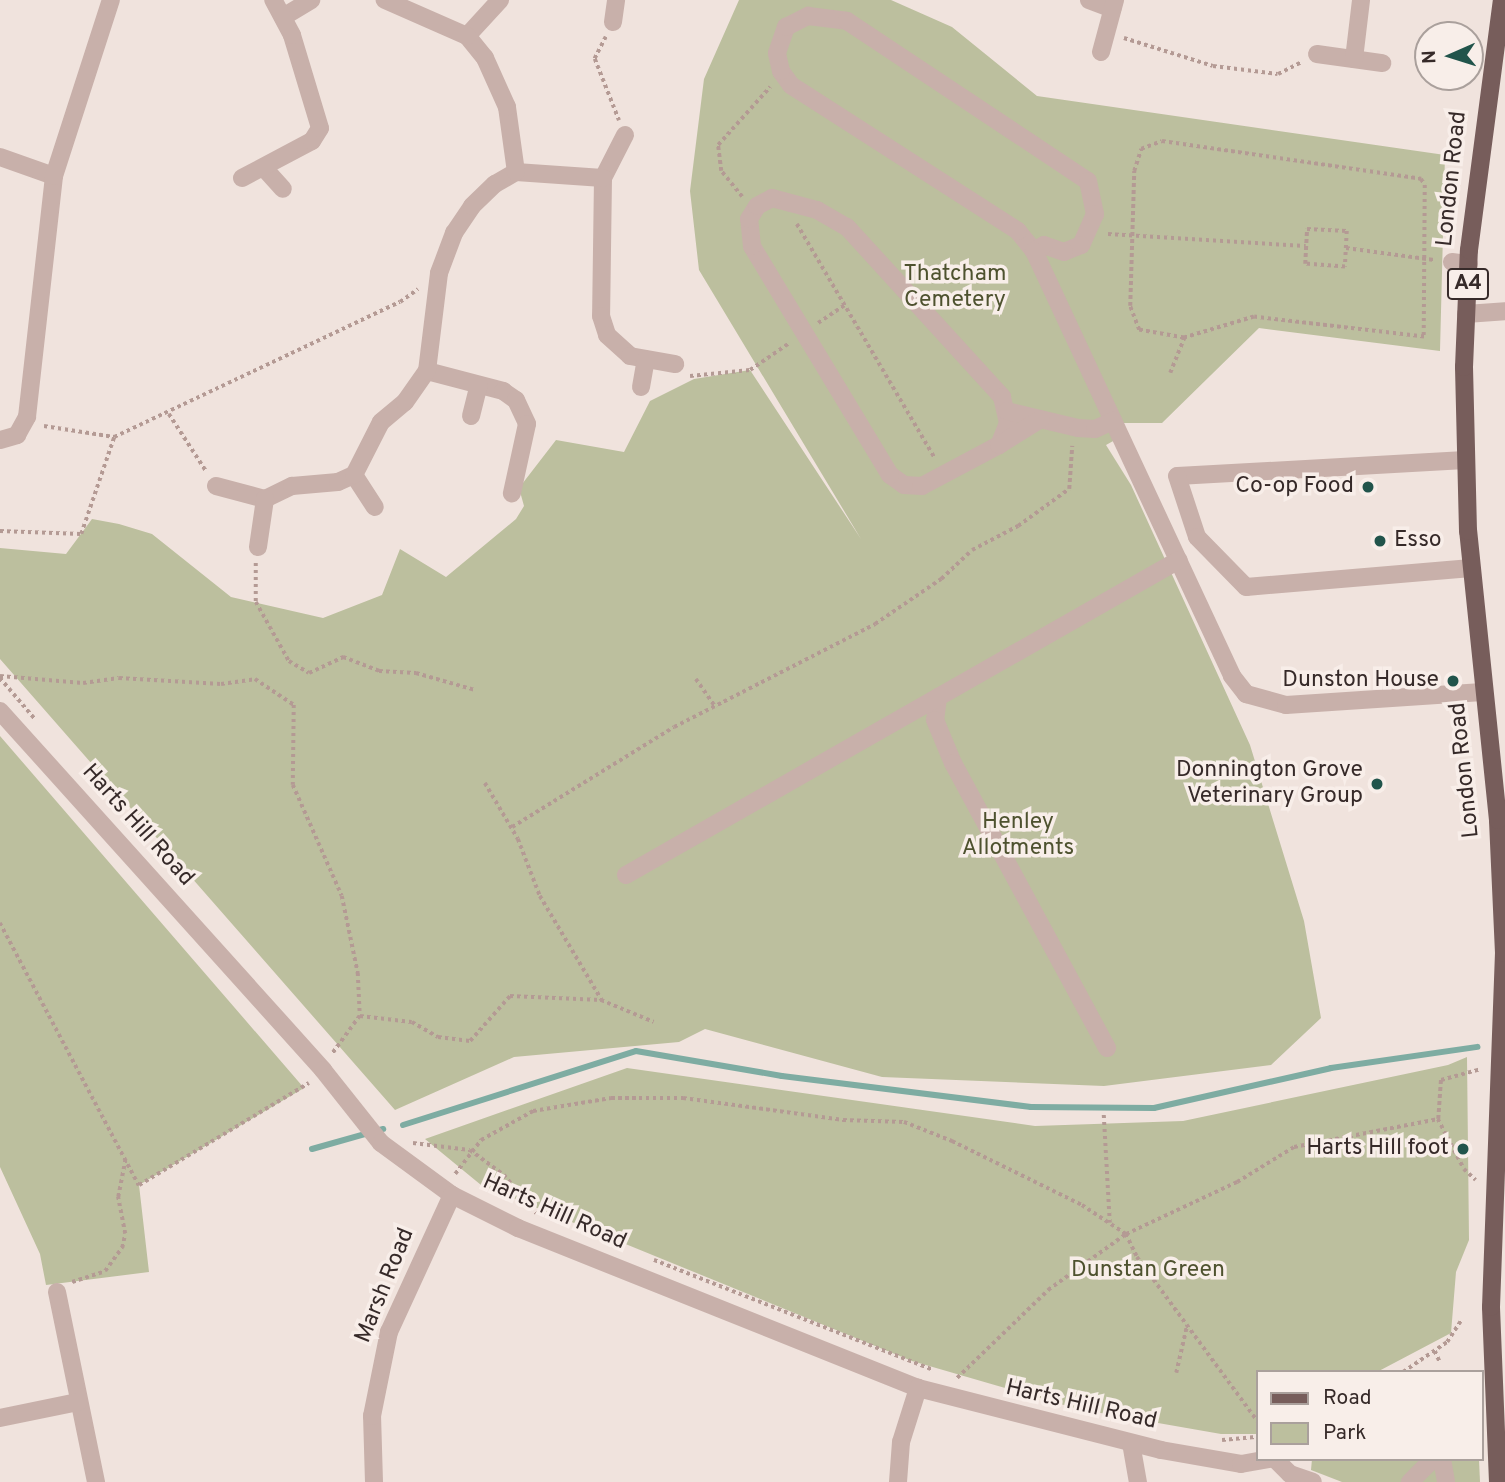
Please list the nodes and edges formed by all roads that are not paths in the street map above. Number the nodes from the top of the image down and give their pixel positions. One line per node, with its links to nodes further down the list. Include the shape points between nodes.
1 (111, 0): 22 (street)
2 (274, 0): 11 (street)
3 (311, 0): 11 (street)
4 (385, 0): 13 (street)
5 (500, 0): 13 (street)
6 (616, 0): 12 (street)
7 (1089, 0): 10 (street)
8 (1361, 0): 16 (street)
9 (1502, 0): 28 (main road, London Road / A4, via 1460,263)
10 (1113, 5): 14 (street)
11 (283, 18): 20 (street, via 320,128 312,141)
12 (613, 22)
13 (467, 36): 21 (street, via 485,58 507,107)
14 (1101, 52)
15 (1317, 54): 16 (street)
16 (1353, 59): 17 (street)
17 (1382, 63)
18 (625, 135): 24 (street)
19 (0, 157): 22 (street)
20 (264, 168): 23 (street); 25 (street)
21 (516, 172): 24 (street); 31 (street, via 472,206 454,233 439,273)
22 (54, 176): 38 (street, via 25,424 17,435)
23 (242, 178)
24 (603, 178): 29 (street, via 601,316 607,335 617,346)
25 (283, 189)
26 (1034, 251): 26 (street, via 1018,231 785,78 778,62 781,34 791,22 818,15 847,21 1082,172 1095,203 1088,233 1074,250 1044,245); 37 (street)
27 (1505, 311): 28 (street)
28 (1466, 314): 40 (main road, London Road / A4)
29 (646, 359): 30 (street); 33 (street)
30 (675, 364)
31 (427, 372): 32 (street); 41 (street, via 405,402 381,422)
32 (479, 385): 35 (street); 43 (street, via 516,400 527,424)
33 (641, 387)
34 (1007, 411): 36 (street); 39 (street, via 1006,432); 39 (street, via 1002,397 847,227 781,198 765,200 750,219 748,233 755,252 890,475 914,487)
35 (471, 416)
36 (1041, 419): 37 (street, via 1095,429); 39 (street)
37 (1113, 421): 47 (street)
38 (0, 440)
39 (999, 445)
40 (1465, 460): 48 (main road, London Road / A4); 48 (street, via 1177,476 1197,537 1246,587)
41 (354, 475): 44 (street, via 338,482 292,486); 45 (street)
42 (216, 486): 44 (street)
43 (512, 493)
44 (265, 499): 46 (street)
45 (375, 507)
46 (258, 547)
47 (1179, 560): 49 (street, via 1232,676 1257,700 1286,705); 50 (street)
48 (1471, 568): 49 (main road, London Road / A4)
49 (1483, 692): 53 (main road, London Road / A4)
50 (938, 697): 52 (street); 55 (street, via 935,720 953,763)
51 (0, 711): 56 (street, Harts Hill Road, via 323,1070 355,1113)
52 (625, 875)
53 (1503, 893): 54 (main road, London Road / A4)
54 (1504, 1031): 58 (main road, London Road / A4, via 1495,1137)
55 (1107, 1048)
56 (448, 1192): 59 (street, Harts Hill Road, via 518,1228); 68 (street, Marsh Road, via 389,1332 372,1416)
57 (57, 1292): 60 (street)
58 (1487, 1371): 74 (main road, A4)
59 (918, 1388): 62 (street, Harts Hill Road); 69 (street, via 901,1442)
60 (78, 1402): 61 (street); 67 (street)
61 (0, 1418)
62 (1131, 1443): 63 (street, Harts Hill Road, via 1241,1464); 70 (street)
63 (1258, 1461)
64 (1277, 1461): 71 (street, via 1290,1474)
65 (1431, 1461): 72 (street)
66 (1442, 1461): 73 (street)
67 (96, 1482)
68 (374, 1482)
69 (898, 1482)
70 (1138, 1482)
71 (1313, 1482)
72 (1410, 1482)
73 (1446, 1482)
74 (1499, 1482)

